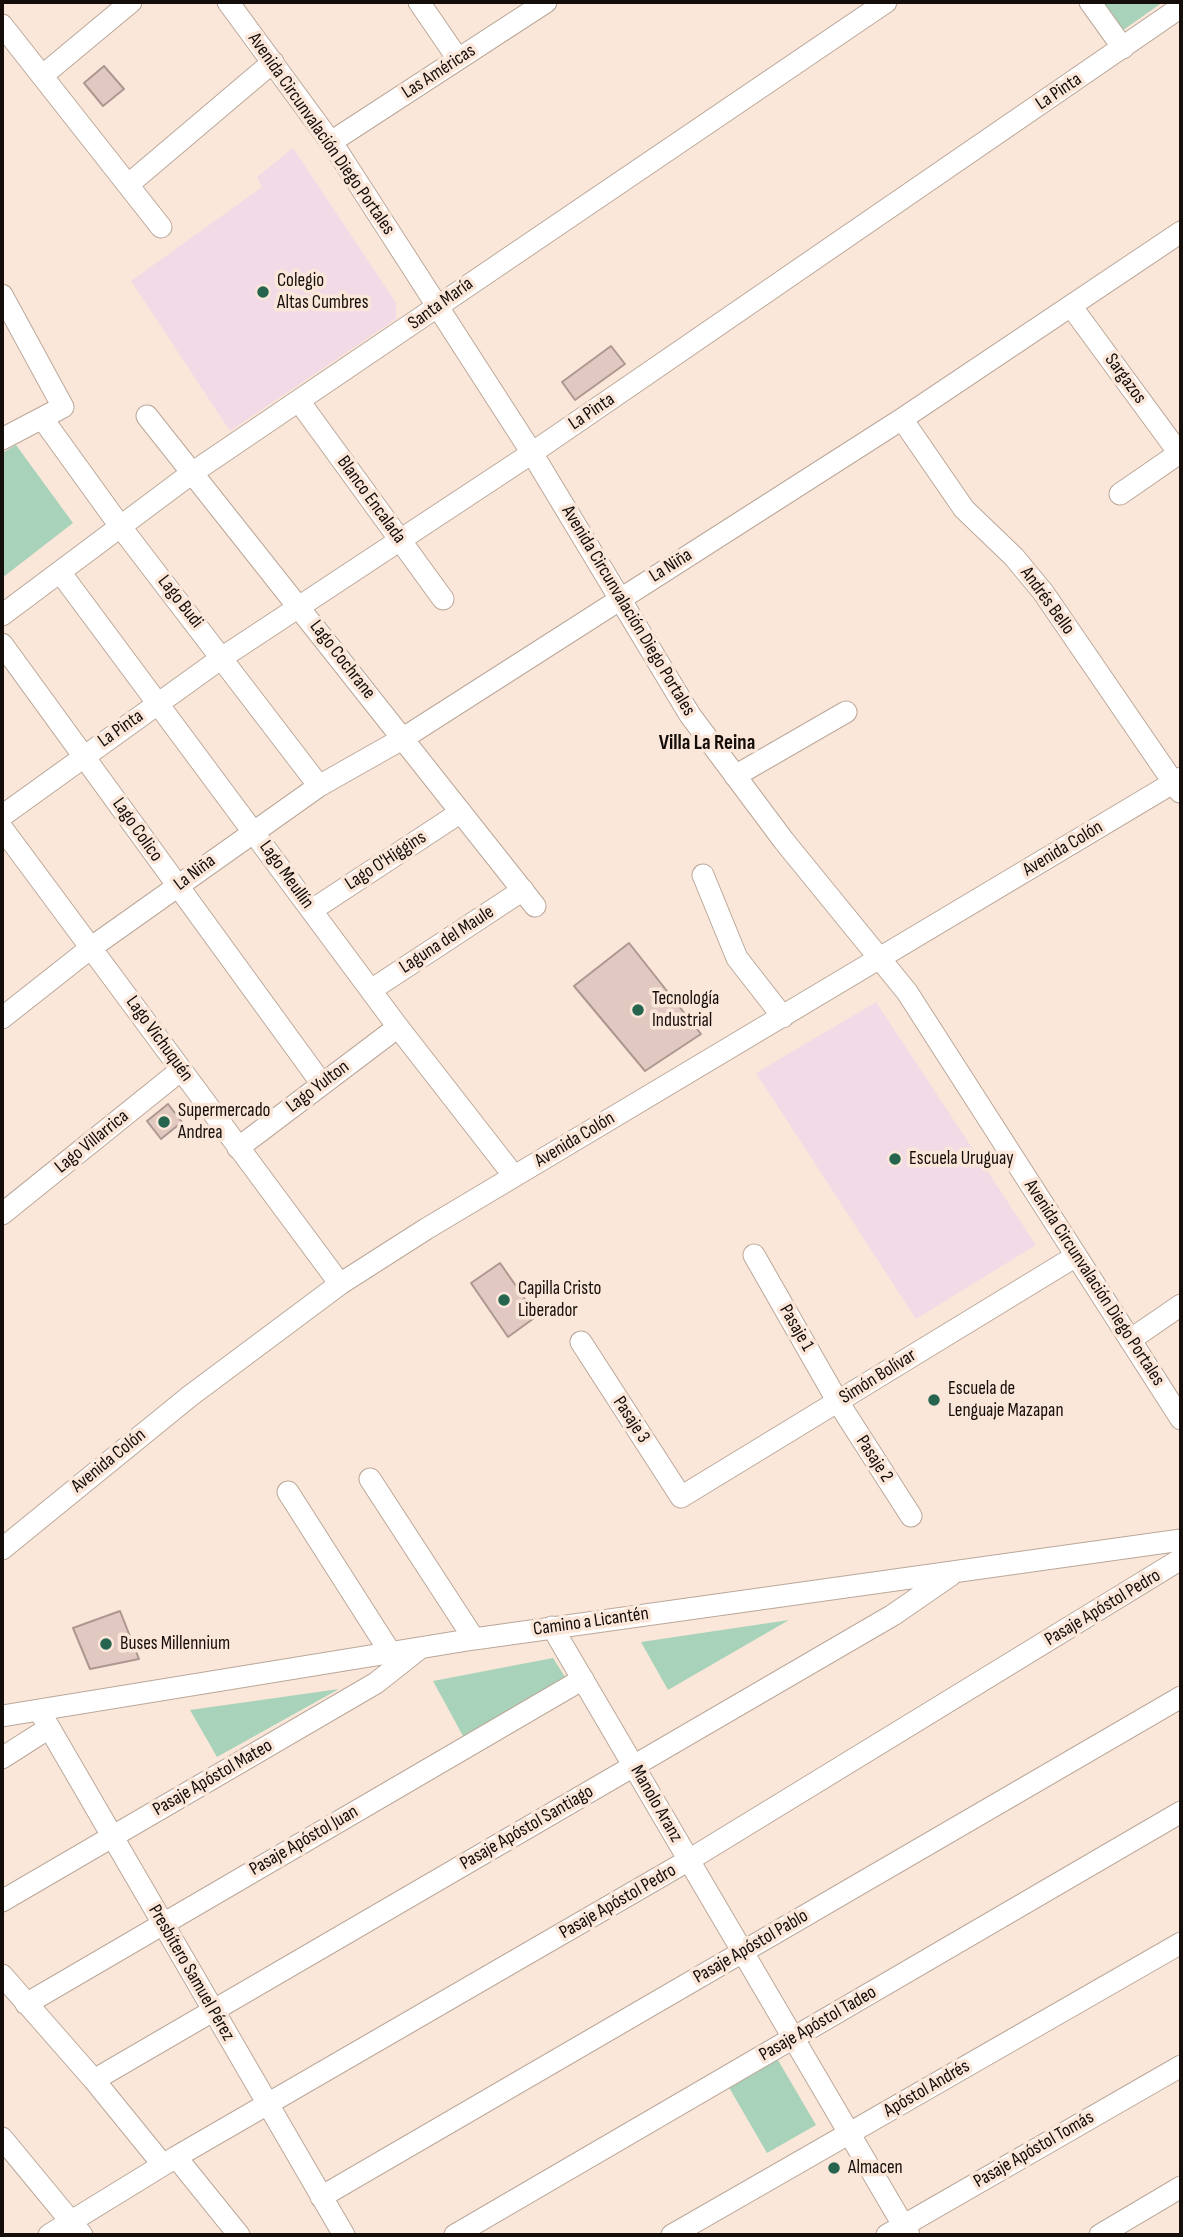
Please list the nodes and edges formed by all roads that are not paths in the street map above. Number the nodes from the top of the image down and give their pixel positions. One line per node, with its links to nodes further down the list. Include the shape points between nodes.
1 (131, 2): 12 (street)
2 (228, 2): 11 (street, Avenida Circunvalación Diego Portales)
3 (419, 2): 10 (street)
4 (546, 2): 10 (street, Las Américas)
5 (886, 2): 18 (street, Santa María)
6 (1090, 2): 9 (street)
7 (1181, 8): 9 (street, La Pinta)
8 (2, 25): 12 (street)
9 (1123, 48): 26 (street, La Pinta)
10 (458, 59): 13 (street, Las Américas)
11 (273, 62): 13 (street, Avenida Circunvalación Diego Portales); 14 (street)
12 (42, 76): 14 (street)
13 (331, 142): 18 (street, Avenida Circunvalación Diego Portales)
14 (129, 184): 15 (street)
15 (161, 228)
16 (1181, 232): 19 (street, La Niña)
17 (2, 295): 22 (street, via 63,407)
18 (437, 306): 20 (street, Santa María); 26 (street, Avenida Circunvalación Diego Portales)
19 (1071, 306): 23 (street, La Niña); 25 (street, Sargazos)
20 (299, 401): 27 (street, Santa María); 30 (street, Blanco Encalada)
21 (147, 416): 27 (street, Lago Cochrane)
22 (42, 418): 24 (street); 29 (street, Lago Budi)
23 (902, 419): 32 (street, La Niña); 43 (street, Andrés Bello, via 964,509 1043,592)
24 (2, 439)
25 (1180, 452): 28 (street)
26 (532, 453): 30 (street, La Pinta); 32 (street, Avenida Circunvalación Diego Portales)
27 (192, 474): 29 (street, Santa María); 34 (street, Lago Cochrane)
28 (1120, 494)
29 (120, 526): 31 (street, Santa María); 37 (street, Lago Budi)
30 (401, 541): 33 (street, Blanco Encalada); 34 (street, La Pinta)
31 (60, 572): 35 (street, Santa María); 38 (street, Lago Meullín)
32 (622, 597): 40 (street, La Niña); 42 (street, Avenida Circunvalación Diego Portales, via 690,715)
33 (443, 599)
34 (300, 606): 37 (street, La Pinta); 40 (street, Lago Cochrane)
35 (2, 615)
36 (2, 644): 41 (street, Lago Colico)
37 (223, 657): 38 (street, La Pinta); 44 (street, Lago Budi)
38 (159, 702): 41 (street, La Pinta); 48 (street, Lago Meullín)
39 (846, 712): 42 (street)
40 (402, 739): 44 (street, La Niña); 45 (street, Lago Cochrane)
41 (84, 755): 46 (street, La Pinta); 50 (street, Lago Colico)
42 (735, 776): 54 (street, Avenida Circunvalación Diego Portales)
43 (1179, 785): 54 (street, Avenida Colón)
44 (319, 786): 48 (street, La Niña)
45 (461, 812): 51 (street, Lago Cochrane); 52 (street, Lago O'Higgins)
46 (2, 816)
47 (2, 828): 53 (street, Lago Vichuquén)
48 (254, 830): 50 (street, La Niña); 52 (street, Lago Meullín)
49 (704, 875): 56 (street, via 737,958)
50 (177, 887): 53 (street, La Niña); 60 (street, Lago Colico)
51 (529, 898): 55 (street, Laguna del Maule)
52 (312, 910): 55 (street, Lago Meullín)
53 (92, 947): 57 (street, La Niña); 59 (street, Lago Vichuquén)
54 (881, 959): 56 (street, Avenida Colón); 65 (street, Avenida Circunvalación Diego Portales, via 907,992)
55 (371, 990): 58 (street, Lago Meullín)
56 (783, 1017): 62 (street, Avenida Colón)
57 (2, 1018)
58 (398, 1027): 60 (street, Lago Yulton); 62 (street, Lago Meullín)
59 (181, 1070): 61 (street, Lago Vichuquén); 63 (street, Lago Villarrica)
60 (322, 1084): 61 (street, Lago Yulton)
61 (238, 1148): 66 (street, Lago Vichuquén)
62 (513, 1176): 66 (street, Avenida Colón)
63 (2, 1214)
64 (754, 1255): 70 (street, Pasaje 1)
65 (1076, 1256): 68 (street, Avenida Circunvalación Diego Portales); 70 (street, Simón Bolívar)
66 (340, 1284): 77 (street, Avenida Colón, via 190,1395)
67 (1181, 1305): 68 (street)
68 (1130, 1340): 71 (street, Avenida Circunvalación Diego Portales)
69 (581, 1342): 74 (street, Pasaje 3)
70 (838, 1402): 74 (street, Simón Bolívar); 75 (street, Pasaje 2)
71 (1181, 1419)
72 (370, 1479): 81 (street)
73 (288, 1492): 83 (street)
74 (681, 1497)
75 (911, 1516)
76 (1181, 1540): 79 (street, Camino a Licantén)
77 (2, 1549)
78 (1181, 1559): 92 (street, Pasaje Apóstol Pedro)
79 (957, 1571): 80 (street, Camino a Licantén); 89 (street, Pasaje Apóstol Santiago, via 893,1615)
80 (552, 1627): 81 (street, Camino a Licantén); 84 (street, Manolo Aranz)
81 (474, 1639): 82 (street, Camino a Licantén)
82 (421, 1648): 83 (street, Camino a Licantén); 91 (street, Pasaje Apóstol Mateo, via 376,1683)
83 (390, 1652): 87 (street, Camino a Licantén)
84 (583, 1679): 89 (street, Manolo Aranz); 94 (street, Pasaje Apóstol Juan)
85 (1181, 1697): 96 (street, Pasaje Apóstol Pablo)
86 (2, 1716): 87 (street, Camino a Licantén)
87 (44, 1719): 88 (street); 91 (street, Presbítero Samuel Pérez)
88 (2, 1758)
89 (634, 1766): 92 (street, Manolo Aranz); 99 (street, Pasaje Apóstol Santiago)
90 (1181, 1812): 100 (street, Pasaje Apóstol Tadeo)
91 (113, 1837): 93 (street, Pasaje Apóstol Mateo); 94 (street, Presbítero Samuel Pérez)
92 (689, 1860): 96 (street, Manolo Aranz); 103 (street, Pasaje Apóstol Pedro)
93 (2, 1901)
94 (163, 1924): 98 (street, Pasaje Apóstol Juan); 99 (street, Presbítero Samuel Pérez)
95 (1181, 1942): 104 (street, Apóstol Andrés)
96 (743, 1952): 100 (street, Manolo Aranz); 108 (street, Pasaje Apóstol Pablo)
97 (2, 1975): 98 (street)
98 (26, 2004): 102 (street)
99 (213, 2010): 102 (street, Pasaje Apóstol Santiago); 103 (street, Presbítero Samuel Pérez)
100 (793, 2038): 104 (street, Manolo Aranz); 114 (street, Pasaje Apóstol Tadeo)
101 (1181, 2066): 110 (street, Pasaje Apóstol Tomás)
102 (94, 2080): 106 (street)
103 (268, 2106): 106 (street, Pasaje Apóstol Pedro); 108 (street, Presbítero Samuel Pérez)
104 (849, 2133): 110 (street, Manolo Aranz); 115 (street, Apóstol Andrés)
105 (2, 2140): 109 (street)
106 (169, 2161): 109 (street, Pasaje Apóstol Pedro); 112 (street)
107 (1181, 2187): 116 (street)
108 (321, 2197): 113 (street, Presbítero Samuel Pérez)
109 (76, 2228): 111 (street, Pasaje Apóstol Pedro)
110 (900, 2232)
111 (49, 2235)
112 (239, 2235)
113 (344, 2235)
114 (455, 2235)
115 (672, 2235)
116 (1100, 2235)

